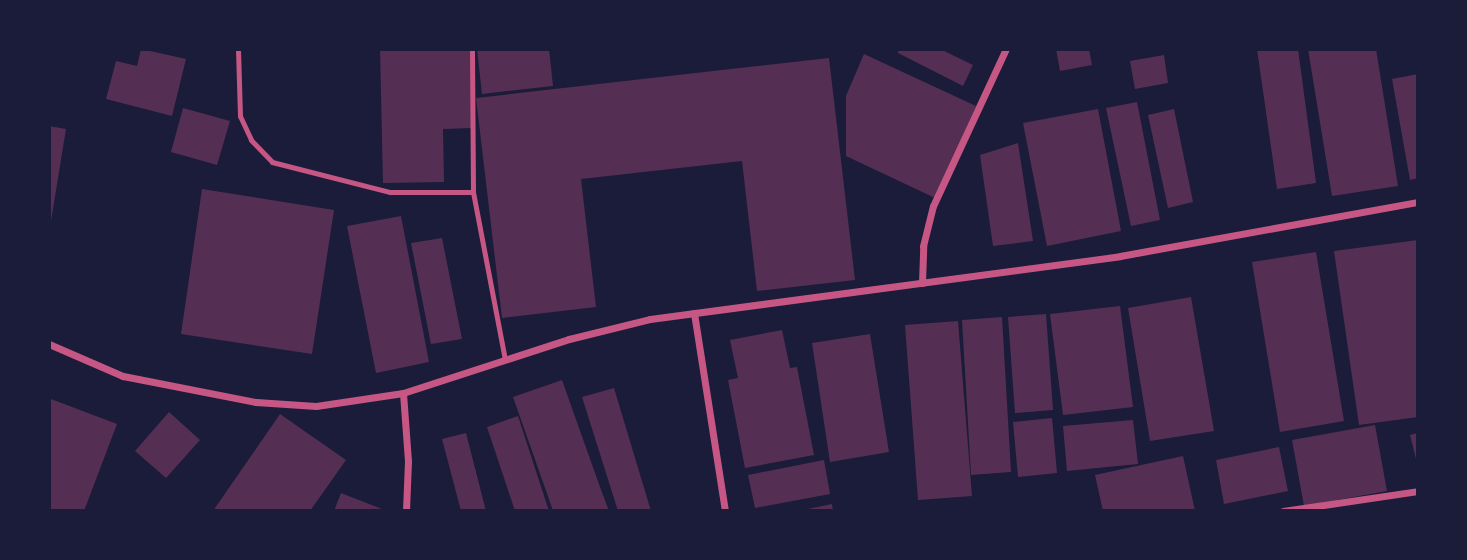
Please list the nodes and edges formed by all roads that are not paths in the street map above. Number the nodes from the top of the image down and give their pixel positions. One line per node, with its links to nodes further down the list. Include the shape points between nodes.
1 (238, 49): 4 (lane, via 240,116 251,140 272,162 390,192)
2 (472, 49): 4 (lane)
3 (1006, 49): 6 (street, via 933,206 923,246)
4 (473, 192): 9 (lane)
5 (1418, 201): 6 (street, via 1120,256)
6 (922, 283): 7 (street)
7 (694, 313): 9 (street, via 650,319); 13 (street)
8 (49, 344): 10 (street, via 123,376 257,402 316,405)
9 (505, 359): 10 (street)
10 (403, 393): 12 (street)
11 (1418, 491): 14 (street)
12 (406, 511)
13 (725, 511)
14 (1283, 511)

